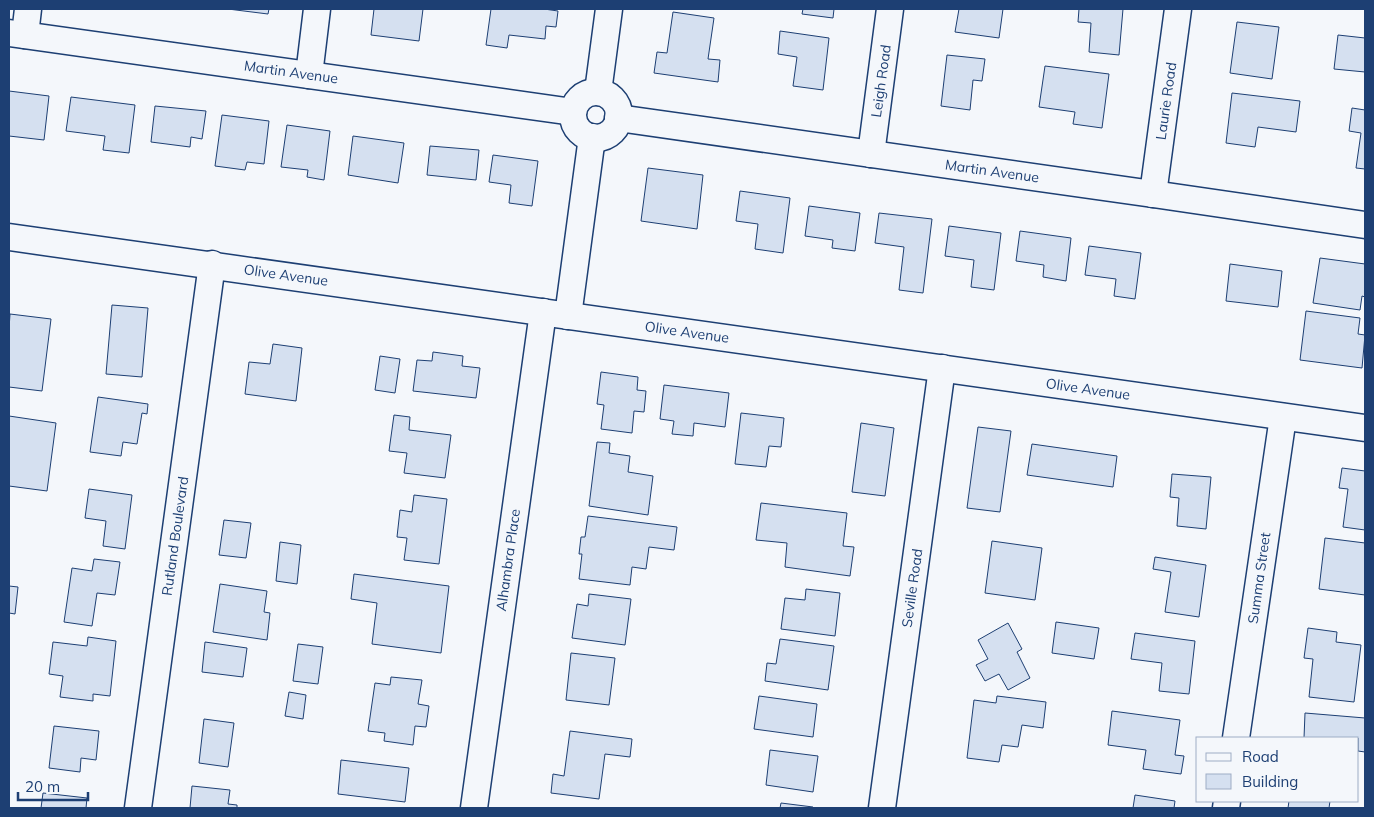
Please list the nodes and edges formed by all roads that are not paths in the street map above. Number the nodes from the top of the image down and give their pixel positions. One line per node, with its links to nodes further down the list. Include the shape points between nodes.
1 (28, 9): 6 (street)
2 (317, 9): 7 (street)
3 (609, 9): 8 (street)
4 (890, 9): 12 (street, Leigh Road)
5 (1178, 9): 13 (street, Laurie Road)
6 (17, 34): 7 (street, Martin Avenue)
7 (309, 75): 9 (street, Martin Avenue)
8 (598, 92): 9 (street, via 584,95); 10 (street, via 614,101)
9 (573, 112): 11 (street, via 576,125 585,135)
10 (618, 118): 11 (street, via 612,131); 12 (street, Martin Avenue)
11 (592, 137): 18 (street)
12 (871, 154): 13 (street, Martin Avenue)
13 (1153, 194): 14 (street, Martin Avenue)
14 (1365, 225)
15 (9, 236): 16 (street, Olive Avenue)
16 (212, 264): 17 (street, Olive Avenue); 23 (street, Rutland Boulevard)
17 (543, 312): 18 (street, Olive Avenue); 24 (street, Alhambra Place)
18 (568, 316): 19 (street, Olive Avenue)
19 (942, 368): 20 (street, Olive Avenue); 25 (street, Seville Road)
20 (1283, 417): 21 (street, Olive Avenue); 22 (street, Summa Street)
21 (1365, 428)
22 (1236, 737)
23 (138, 808)
24 (474, 808)
25 (882, 808)

